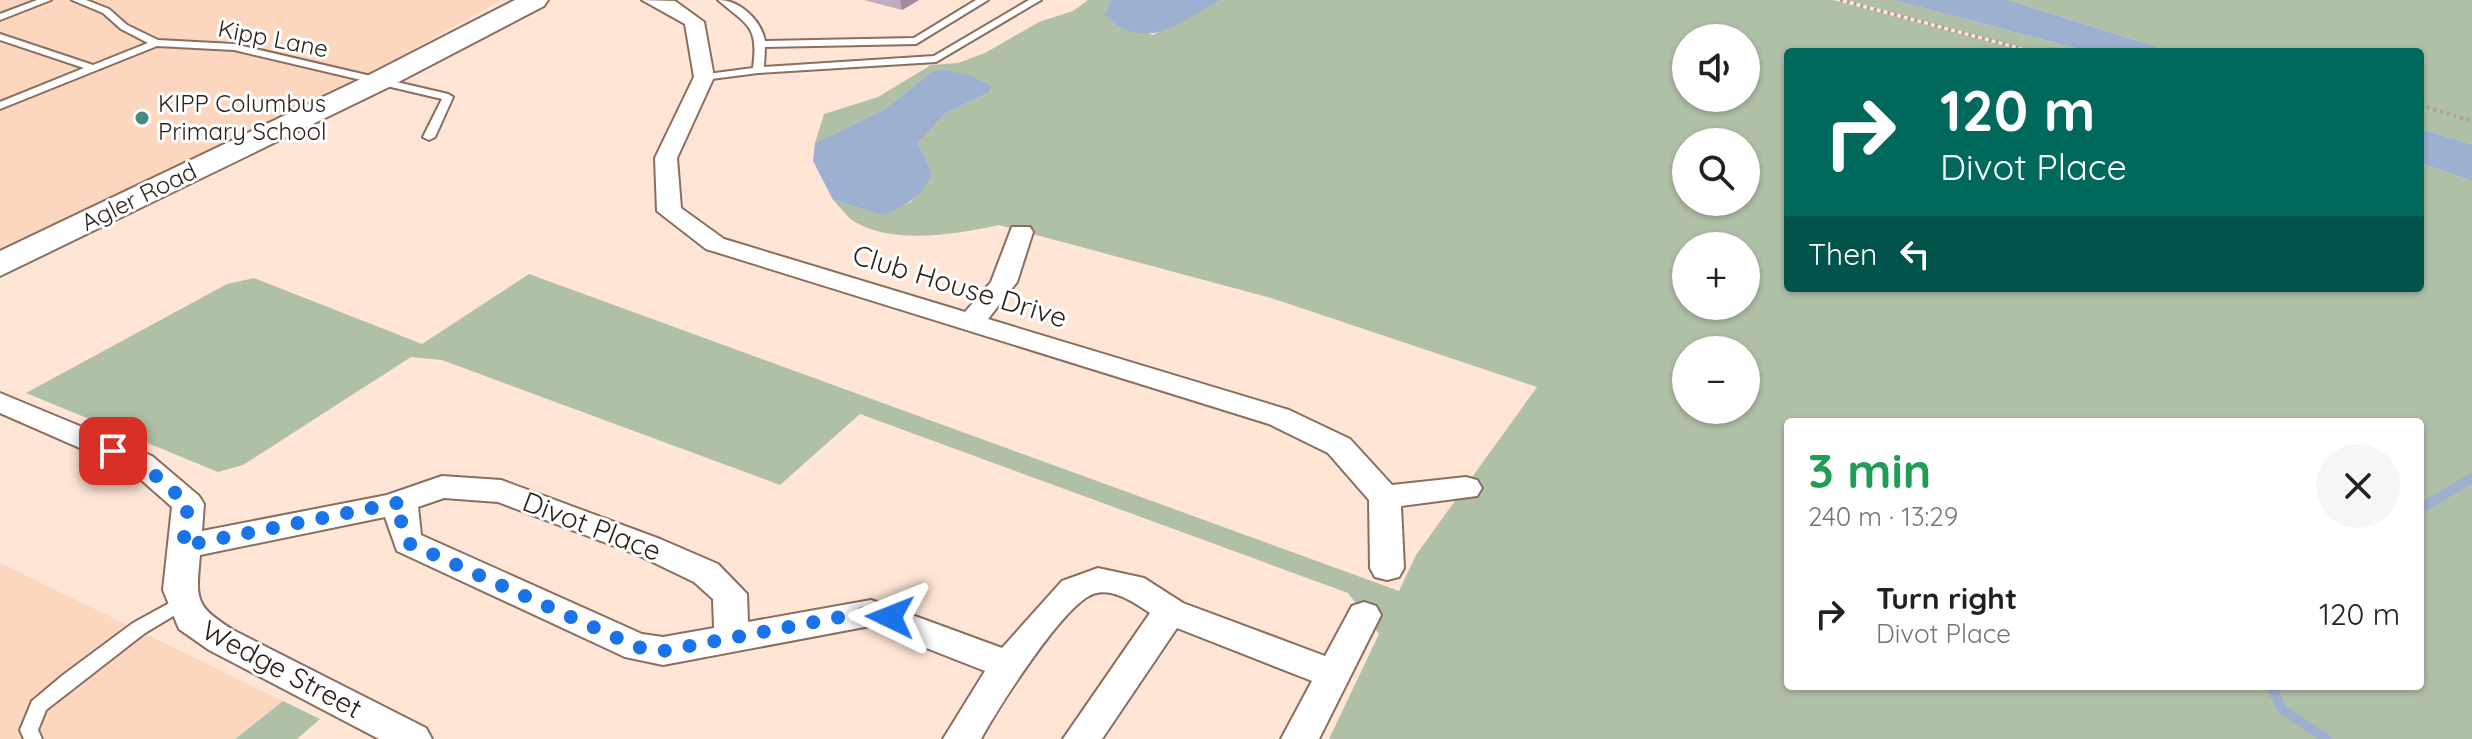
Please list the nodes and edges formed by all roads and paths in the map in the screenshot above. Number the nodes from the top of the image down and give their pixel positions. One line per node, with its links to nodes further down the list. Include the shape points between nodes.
1 (46, 0): 9 (lane)
2 (77, 0): 11 (lane, Kipp Lane, via 106,11)
3 (535, 0): 17 (main road, Agler Road)
4 (723, 0): 12 (lane, via 754,20)
5 (983, 0): 12 (lane, via 916,41)
6 (1036, 0): 15 (lane, via 936,59)
7 (1840, 0): 13 (path)
8 (658, 1): 16 (street, via 694,22)
9 (0, 17)
10 (0, 37): 14 (lane)
11 (156, 43): 14 (lane); 17 (lane, Kipp Lane, via 234,47)
12 (762, 44): 15 (lane)
13 (2019, 48)
14 (93, 68): 18 (lane)
15 (758, 70): 16 (lane)
16 (704, 77): 24 (street, Club House Drive, via 666,158 669,211 715,244)
17 (377, 82): 21 (lane, Kipp Lane, via 448,97); 23 (main road, Agler Road)
18 (0, 106)
19 (2424, 106): 20 (path)
20 (2472, 121)
21 (429, 137)
22 (1021, 232): 24 (street, via 1013,271)
23 (0, 265)
24 (970, 322): 27 (street, Club House Drive, via 1279,417 1339,446)
25 (0, 402): 29 (street, Wedge Street, via 141,463 188,504)
26 (1466, 488): 27 (street)
27 (1385, 497): 30 (street)
28 (402, 502): 29 (street, Divot Place); 34 (street, via 401,524 408,543 637,647 663,651); 34 (street, Divot Place, via 442,487 501,491 649,547 706,573 730,594)
29 (183, 546): 31 (street, Wedge Street)
30 (1387, 568)
31 (184, 601): 37 (lane, via 139,628 38,706 29,730); 38 (street, Wedge Street, via 191,620 221,640)
32 (1171, 612): 35 (street, via 1153,597 1108,580 1085,582 1066,594); 36 (street); 40 (street)
33 (1364, 615): 36 (street)
34 (732, 637): 35 (street, via 871,613)
35 (1010, 666): 39 (street)
36 (1334, 674): 41 (street)
37 (33, 739)
38 (413, 739)
39 (962, 739)
40 (1082, 739)
41 (1300, 739)

